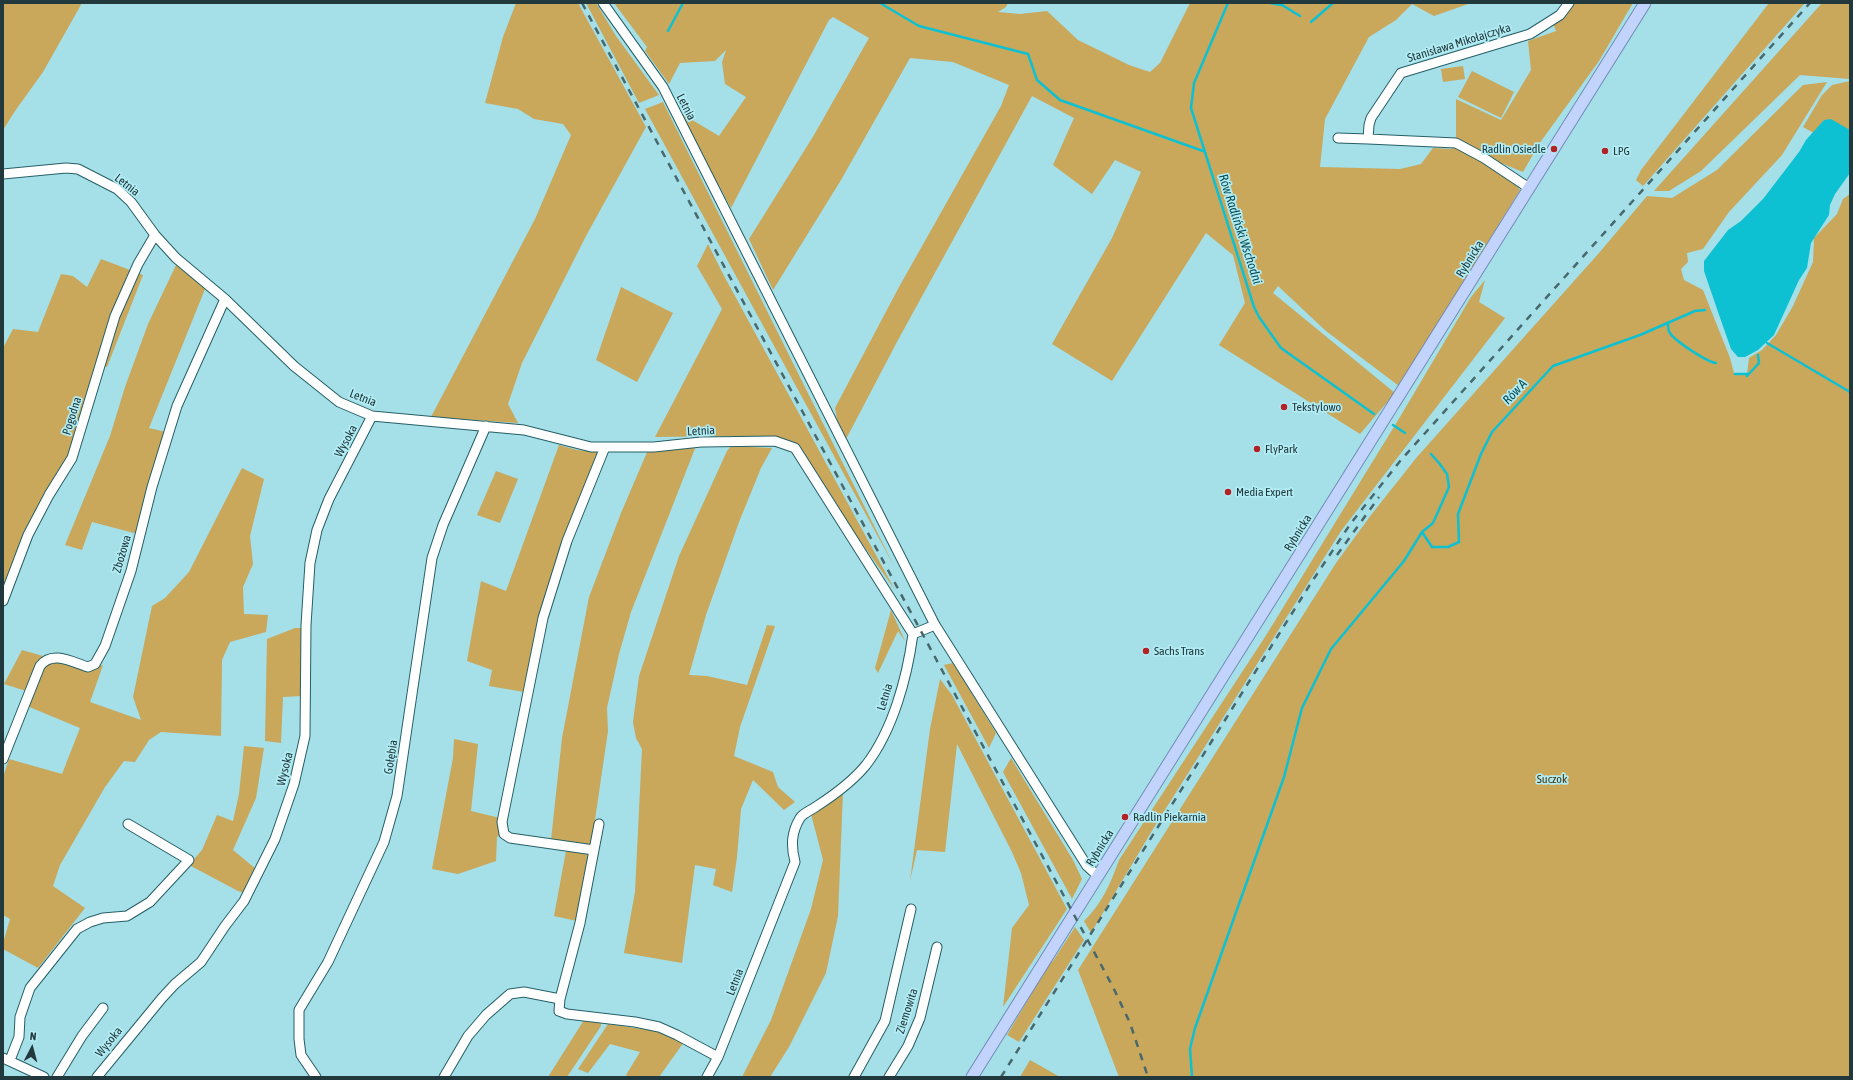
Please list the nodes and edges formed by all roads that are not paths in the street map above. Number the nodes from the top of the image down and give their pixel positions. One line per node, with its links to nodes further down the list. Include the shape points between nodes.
1 (603, 3): 14 (street, Letnia, via 663,87)
2 (1569, 3): 5 (street, Stanisława Mikołajczyka, via 1560,15 1534,32 1401,74 1370,120)
3 (1645, 3): 7 (main road, Rybnicka)
4 (1338, 138): 5 (street)
5 (1368, 139): 7 (street, via 1456,143)
6 (3, 174): 8 (street, Letnia, via 78,169 117,189 131,202)
7 (1529, 188): 20 (main road, Rybnicka)
8 (155, 235): 9 (street, Letnia, via 176,258); 13 (street, Pogodna, via 138,264 115,316 72,458 28,535)
9 (225, 299): 10 (street, Letnia, via 294,366 339,402); 16 (street, Zbożowa, via 177,406 152,487 131,571 105,646 95,664 88,667 55,657 44,659)
10 (372, 416): 11 (street, Letnia); 29 (street, Wysoka, via 329,499 317,530 310,563 306,625 305,736 294,784 275,839 244,901 201,962 162,998)
11 (486, 426): 12 (street, Letnia, via 524,430 591,448); 30 (street, Gołębia, via 442,525 432,558 397,796 384,842 334,949 299,1010 301,1055)
12 (605, 447): 15 (street, Letnia, via 775,441 795,448); 19 (street, via 567,541 543,618 502,822 504,834 510,838)
13 (3, 601)
14 (934, 625): 15 (street); 20 (street, Letnia, via 1087,866)
15 (913, 634): 25 (street, Letnia, via 911,652 889,726 878,747 865,766 849,782 800,817 792,835 795,862)
16 (3, 758)
17 (128, 824): 26 (street, via 189,860 150,902 127,916 103,918 77,929 30,988 20,1018 19,1037)
18 (599, 824): 19 (street)
19 (594, 850): 23 (street, via 580,923)
20 (1098, 876): 35 (main road, Rybnicka)
21 (911, 908): 33 (street, via 885,1021)
22 (937, 947): 34 (street, Ziemowita, via 920,1018 908,1046)
23 (560, 999): 25 (street, via 559,1011 567,1014 654,1026 678,1035); 31 (street, via 524,992 510,994 486,1015 468,1036)
24 (103, 1008): 28 (street)
25 (718, 1057): 32 (street, Letnia)
26 (6, 1059): 27 (street)
27 (44, 1077)
28 (57, 1077)
29 (97, 1077)
30 (316, 1077)
31 (444, 1077)
32 (707, 1077)
33 (854, 1077)
34 (889, 1077)
35 (972, 1077)

